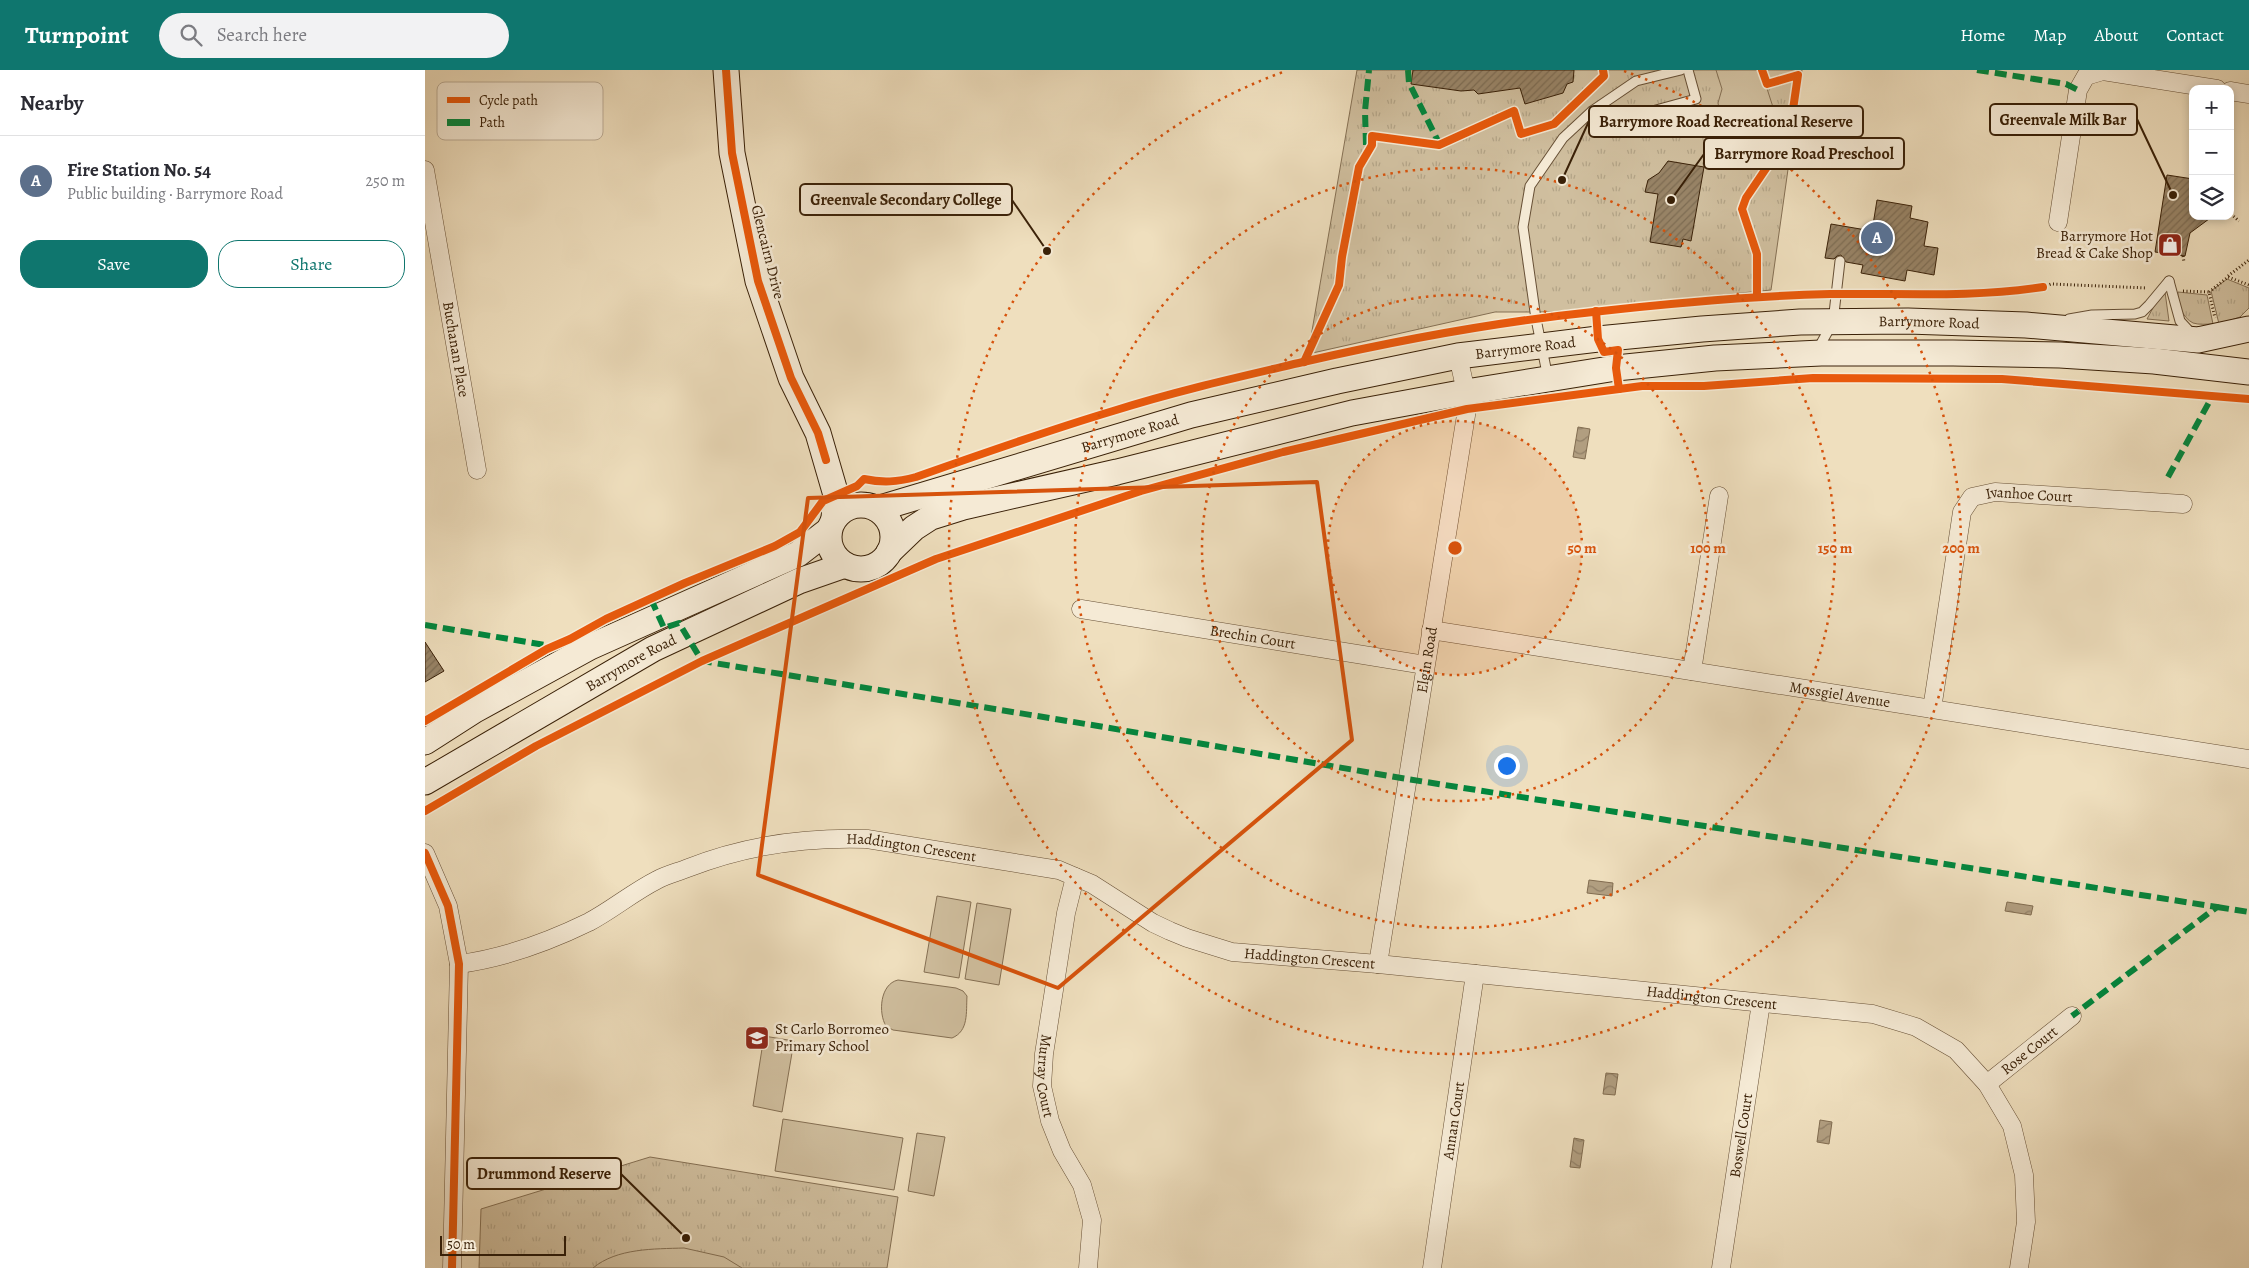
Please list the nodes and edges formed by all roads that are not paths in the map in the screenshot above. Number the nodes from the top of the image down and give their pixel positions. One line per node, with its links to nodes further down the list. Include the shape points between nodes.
1 (726, 70): 23 (street, Glencairn Drive, via 732,153 758,280 791,378 818,433)
2 (1681, 70): 7 (lane, via 1636,81)
3 (1688, 70): 7 (lane, via 1696,99 1645,113)
4 (2192, 85): 9 (street, via 2103,71 2086,76 2078,90)
5 (2234, 92): 6 (street)
6 (2249, 94)
7 (1592, 111): 16 (lane, via 1563,138 1530,186 1523,228)
8 (425, 170): 24 (street, Buchanan Place)
9 (2058, 222)
10 (1841, 261): 11 (lane)
11 (1833, 322): 12 (street, Barrymore Road, via 1908,321); 16 (street, Barrymore Road, via 1703,329); 17 (lane)
12 (2027, 326): 15 (street, Barrymore Road); 15 (lane, via 2092,315 2135,314 2142,312 2167,290 2180,321)
13 (2249, 329): 15 (street, Barrymore Road)
14 (2249, 335): 19 (street, via 2245,342 2245,358)
15 (2197, 340)
16 (1542, 346): 18 (street, Barrymore Road); 21 (lane)
17 (1815, 354): 20 (street, Barrymore Road, via 2060,355 2155,361); 21 (street, Barrymore Road, via 1705,359)
18 (1458, 356): 22 (street, Elgin Road); 27 (street, Barrymore Road, via 1337,380 1191,415)
19 (2249, 366)
20 (2249, 372)
21 (1548, 379): 22 (street, Barrymore Road)
22 (1466, 392): 29 (street, Barrymore Road, via 1352,413 963,507 931,517); 32 (street, Elgin Road, via 1467,409)
23 (826, 460): 27 (street, Glencairn Drive, via 846,491); 28 (street, Glencairn Drive, via 836,495)
24 (477, 470)
25 (1719, 496): 34 (street)
26 (2183, 504): 35 (street, Ivanhoe Court, via 1995,492 1972,497 1962,512)
27 (871, 507): 28 (street, via 853,506 843,510); 29 (street, via 890,523 893,536)
28 (832, 524): 30 (street, via 831,550); 36 (street, Barrymore Road, via 798,554 590,646 475,710)
29 (889, 552): 30 (street, via 881,562 869,568)
30 (845, 565): 38 (street, Barrymore Road, via 799,581 653,649)
31 (1081, 610): 33 (street, Brechin Court)
32 (1431, 630): 33 (street, Elgin Road); 34 (street, Mossgiel Avenue)
33 (1425, 664): 42 (street, Elgin Road)
34 (1691, 671): 35 (street, Mossgiel Avenue)
35 (1932, 709): 37 (street, Mossgiel Avenue)
36 (425, 742)
37 (2249, 759)
38 (425, 782)
39 (425, 853): 41 (street, via 449,906)
40 (1075, 877): 41 (street, Haddington Crescent, via 1051,868 867,839 773,843 706,861 657,880 589,922 509,954); 42 (street, Haddington Crescent, via 1104,891 1153,923 1232,952); 48 (street, Murray Court, via 1065,913 1042,1086 1050,1121 1062,1151 1082,1185 1092,1220)
41 (459, 964): 47 (street)
42 (1378, 964): 43 (street, Haddington Crescent)
43 (1475, 974): 44 (street, Haddington Crescent); 49 (street, Annan Court)
44 (1761, 1003): 46 (street, Haddington Crescent, via 1873,1014 1916,1027 1956,1050); 50 (street, Boswell Court)
45 (2072, 1016): 46 (street, Rose Court)
46 (1987, 1084): 51 (street, Haddington Crescent, via 2012,1126 2024,1175 2026,1222)
47 (452, 1268)
48 (1089, 1268)
49 (1432, 1268)
50 (1721, 1268)
51 (2019, 1268)

